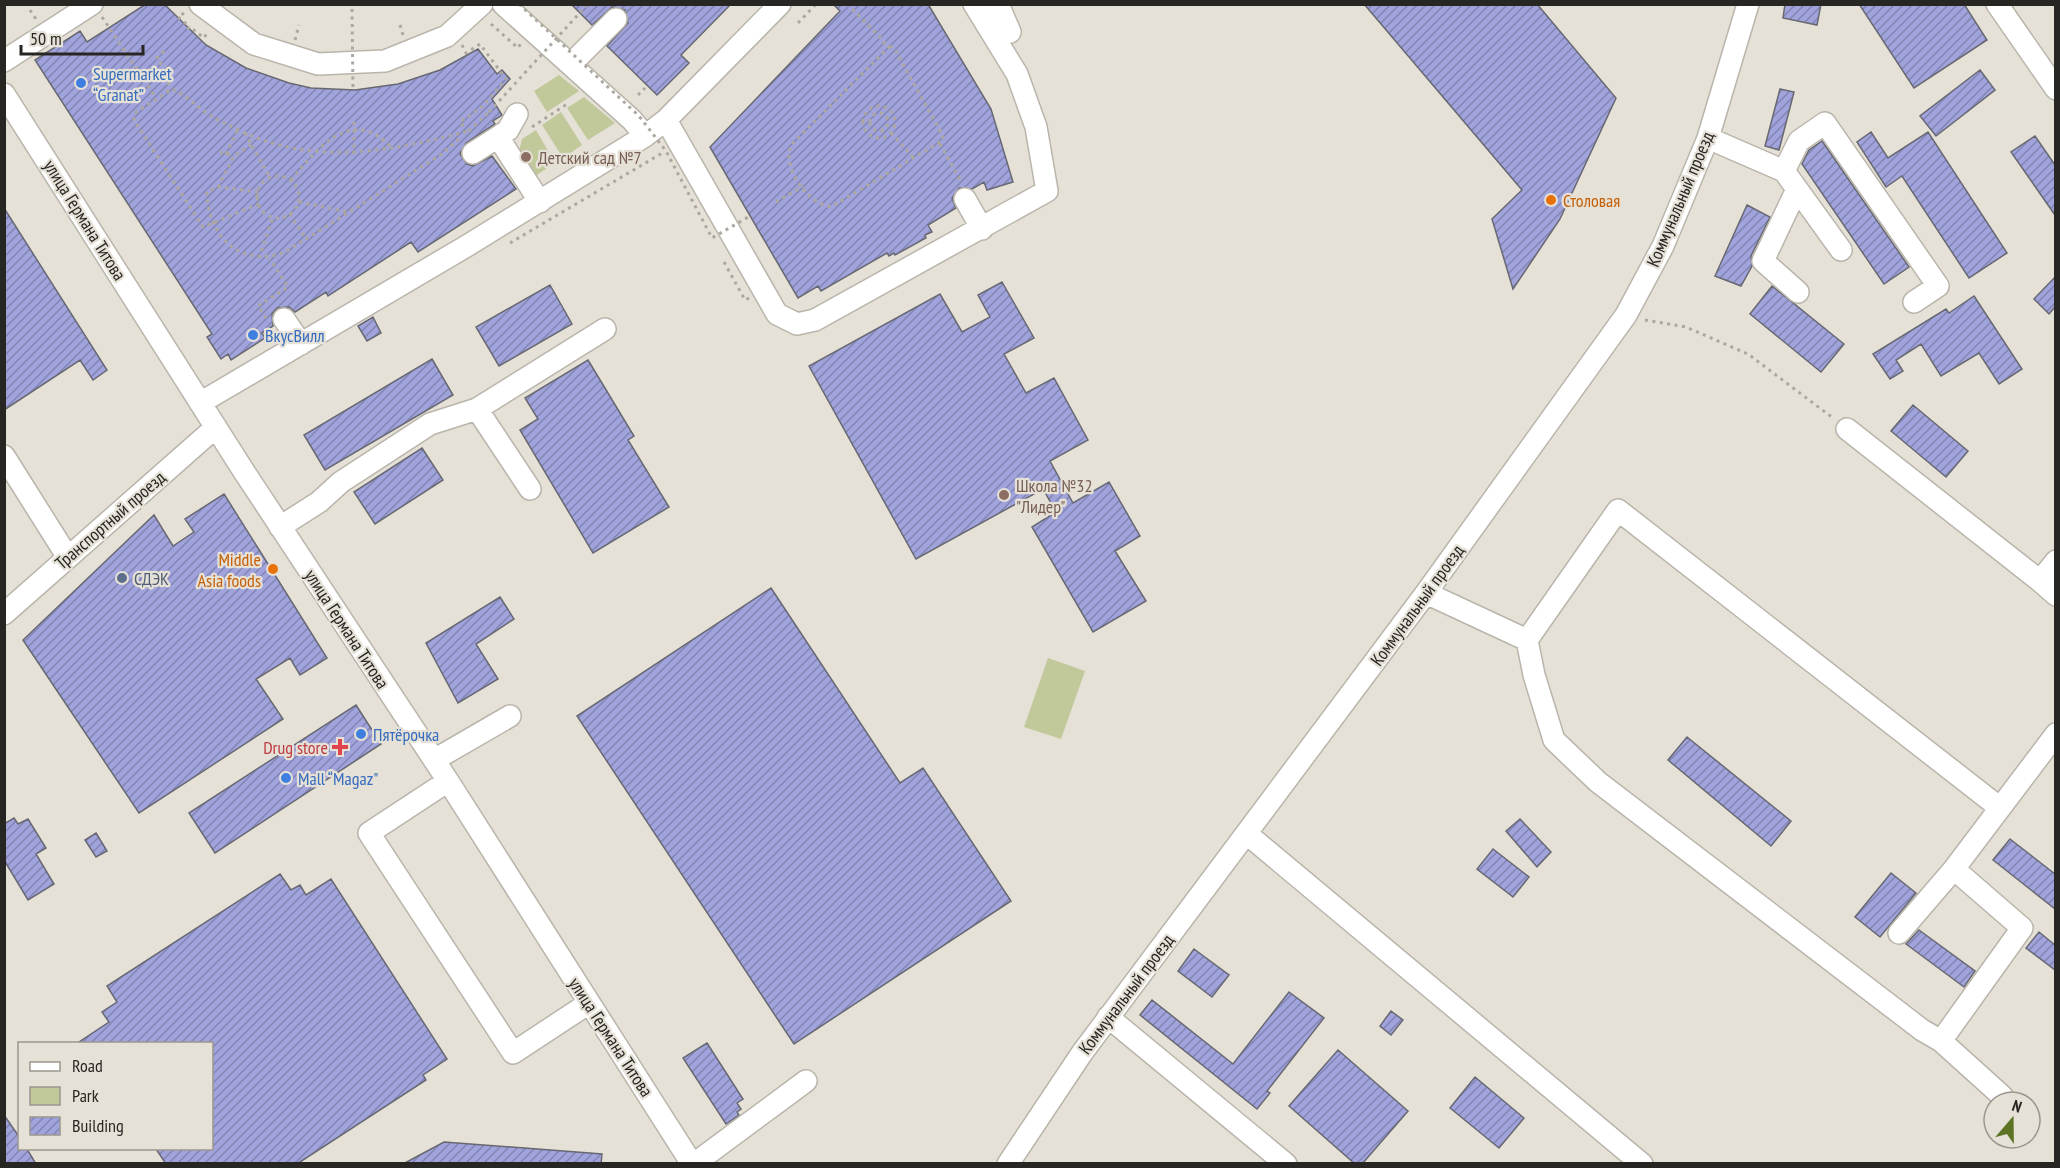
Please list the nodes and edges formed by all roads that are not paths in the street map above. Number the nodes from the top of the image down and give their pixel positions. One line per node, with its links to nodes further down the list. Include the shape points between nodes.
1 (200, 4): 2 (street, via 254,44 318,64 385,61 447,36)
2 (482, 4)
3 (503, 4): 18 (street, via 632,120)
4 (524, 4): 13 (street)
5 (780, 4): 18 (street)
6 (974, 4): 26 (street, via 1017,74 1036,128 1048,186 1045,195)
7 (998, 4): 12 (street)
8 (1748, 4): 20 (street, Коммунальный проезд)
9 (1997, 4): 15 (street)
10 (96, 9): 14 (street)
11 (616, 19): 13 (street)
12 (1010, 32)
13 (579, 56): 18 (street)
14 (4, 61)
15 (2055, 89)
16 (4, 94): 33 (street, улица Германа Титова)
17 (522, 122): 19 (street)
18 (656, 128): 25 (street); 26 (street, via 777,314 797,324 815,320)
19 (498, 137): 21 (street); 25 (street)
20 (1708, 138): 22 (street); 43 (street, Коммунальный проезд, via 1663,246 1626,315)
21 (473, 153)
22 (1784, 171): 23 (street); 29 (street, via 1799,141 1825,123 1938,286)
23 (1797, 189): 27 (street); 28 (street, via 1763,261)
24 (964, 192): 26 (street)
25 (540, 202): 32 (street)
26 (982, 229)
27 (1841, 250)
28 (1798, 292)
29 (1914, 302)
30 (275, 320): 32 (street)
31 (605, 329): 34 (street)
32 (301, 344): 33 (street)
33 (200, 403): 35 (street, улица Германа Титова)
34 (477, 409): 38 (street); 39 (street, via 430,424)
35 (216, 427): 39 (street, улица Германа Титова); 40 (street, Транспортный проезд)
36 (1847, 429): 42 (street)
37 (4, 456): 40 (street)
38 (530, 489)
39 (280, 527): 48 (street, улица Германа Титова)
40 (67, 556): 44 (street, Транспортный проезд)
41 (2055, 561): 42 (street)
42 (2048, 588)
43 (1426, 593): 45 (street); 51 (street, Коммунальный проезд)
44 (4, 614)
45 (1527, 640): 50 (street, via 1618,510); 56 (street, via 1554,740 1598,782)
46 (510, 716): 48 (street)
47 (2055, 734): 50 (street)
48 (434, 760): 49 (street, улица Германа Титова)
49 (448, 781): 54 (street, улица Германа Титова); 54 (street, via 369,833 513,1053)
50 (2000, 808): 52 (street)
51 (1247, 834): 55 (street, Коммунальный проезд); 62 (street)
52 (1954, 869): 53 (street); 56 (street, via 2022,928)
53 (1899, 933)
54 (589, 1003): 59 (street, улица Германа Титова)
55 (1108, 1017): 60 (street, Коммунальный проезд); 61 (street)
56 (1941, 1041): 58 (street)
57 (806, 1081): 59 (street)
58 (1995, 1090)
59 (693, 1164)
60 (1008, 1164)
61 (1286, 1164)
62 (1642, 1164)

